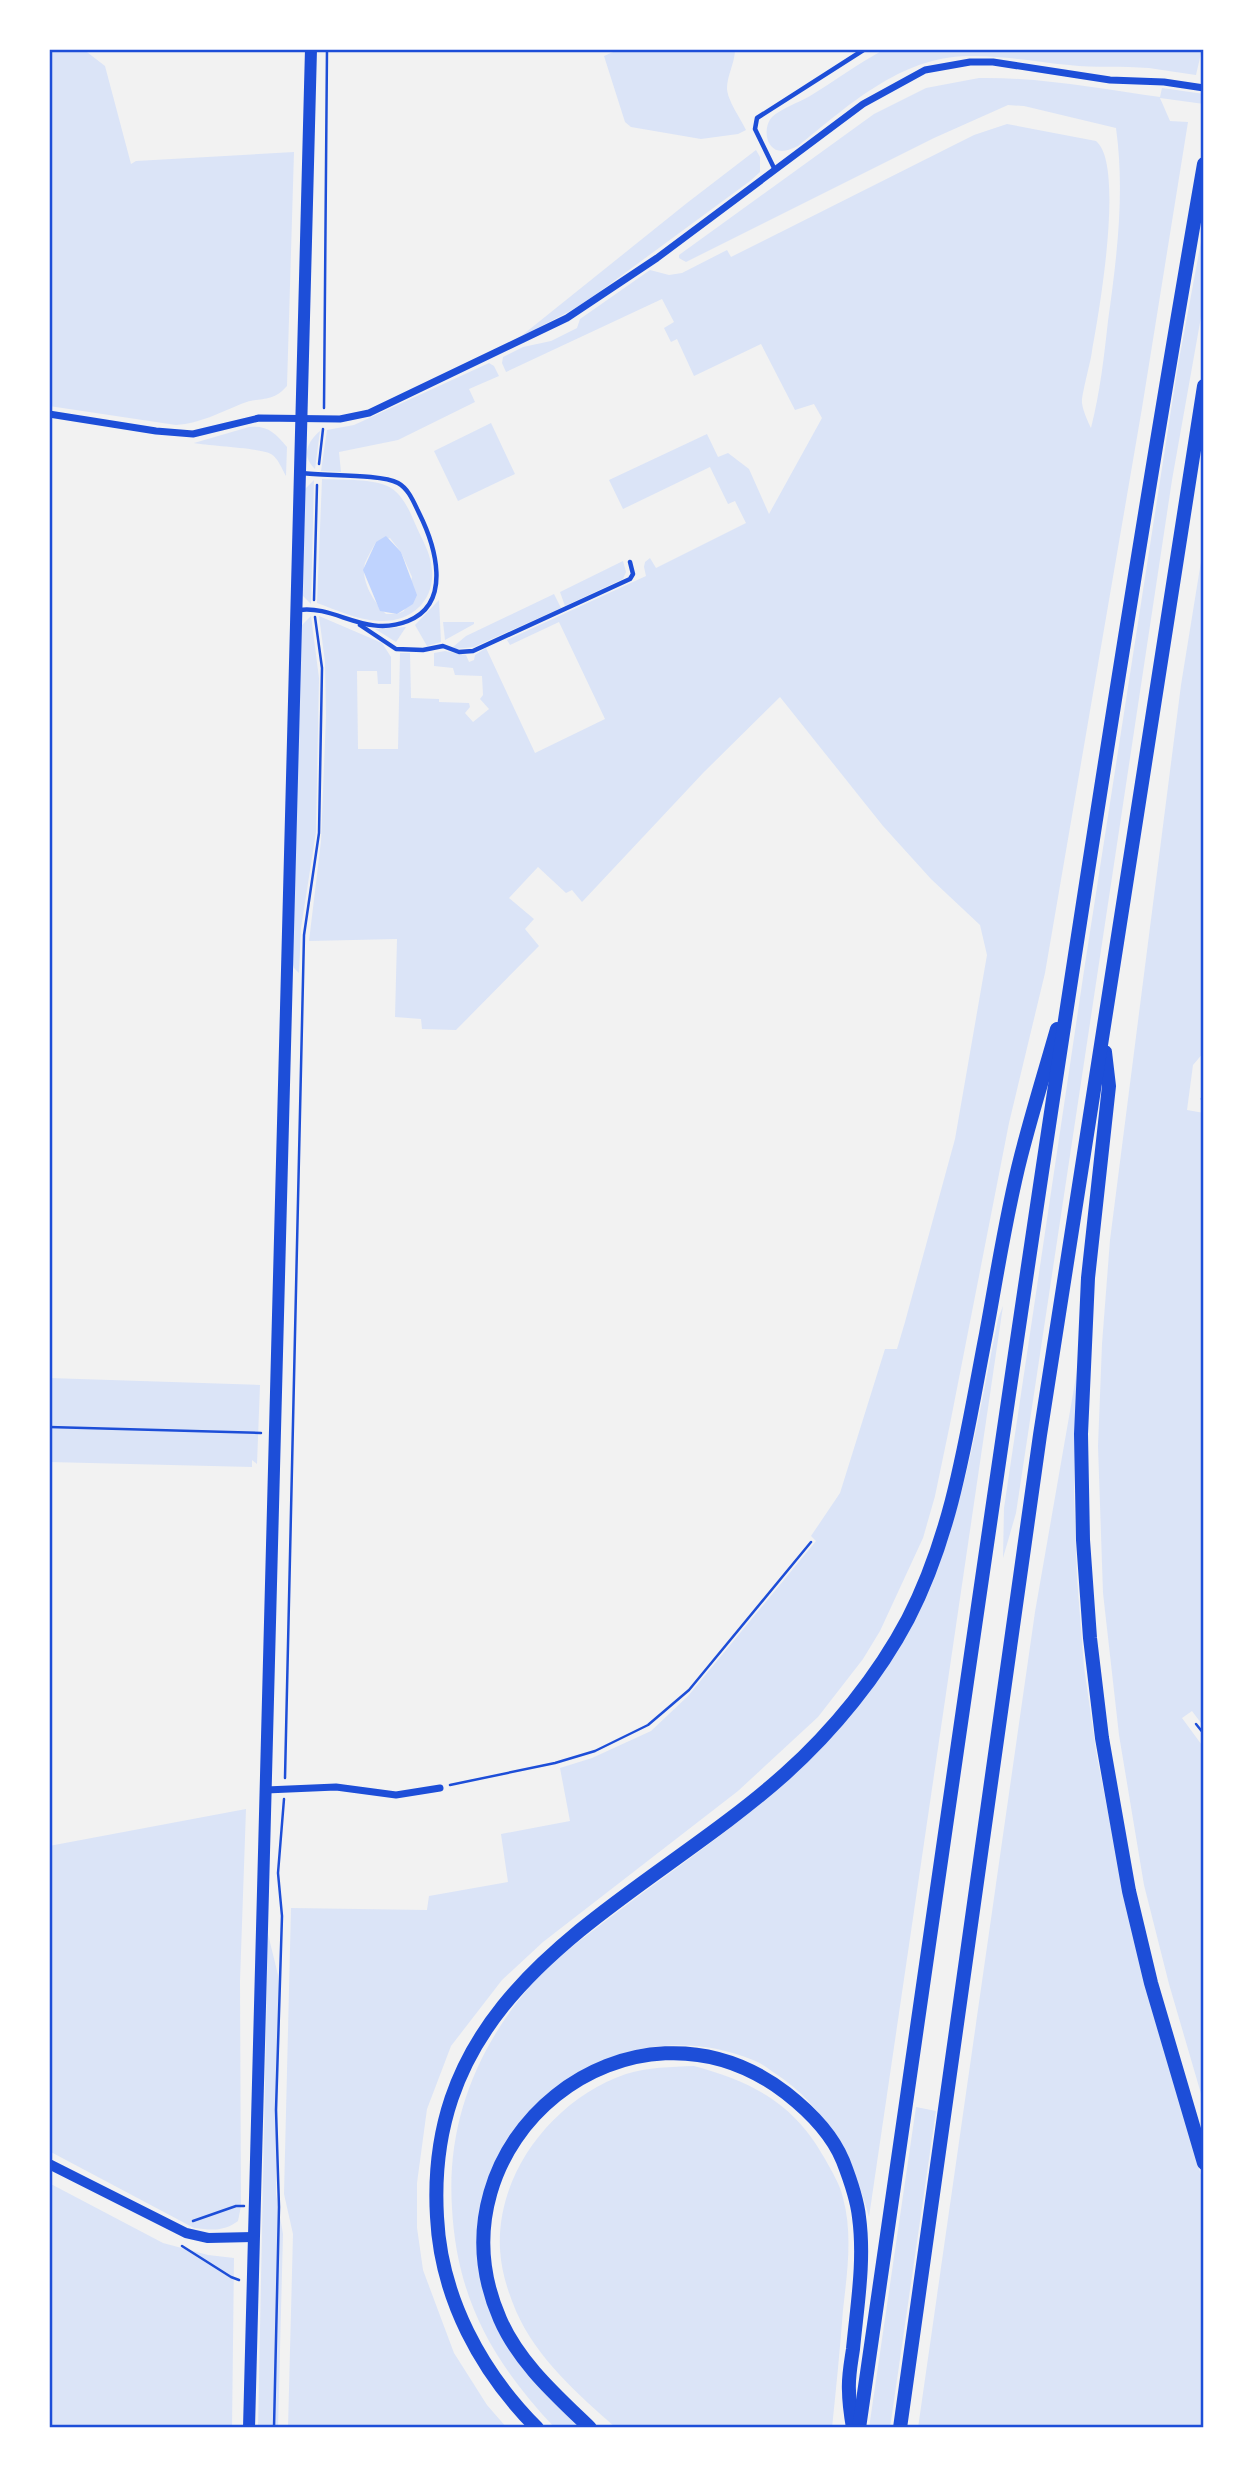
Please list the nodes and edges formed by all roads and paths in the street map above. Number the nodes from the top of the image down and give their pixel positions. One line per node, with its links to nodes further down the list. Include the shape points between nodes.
1 (310, 49): 9 (main road)
2 (327, 49): 10 (path)
3 (865, 49): 6 (lane, via 757,118 755,129)
4 (1204, 88): 6 (street, via 1110,80 993,62 925,70 863,104)
5 (1204, 164): 17 (highway, via 1138,551)
6 (775, 170): 10 (street, via 568,318 369,413)
7 (1204, 386): 18 (highway)
8 (49, 414): 9 (street, via 178,434 259,418)
9 (300, 419): 10 (street); 11 (main road)
10 (324, 419): 12 (path)
11 (299, 473): 12 (lane); 15 (main road)
12 (318, 475): 14 (path); 16 (lane, via 387,480 402,486 434,551 436,587 424,610 394,625)
13 (630, 562): 16 (lane, via 630,579 473,651 443,646 396,649)
14 (314, 608): 15 (lane); 16 (lane); 26 (path, via 322,687 318,832 304,935)
15 (294, 610): 22 (main road)
16 (359, 624)
17 (1074, 970): 38 (highway, via 1020,1159 956,1486 933,1563 906,1623 835,1723 785,1774 583,1928 523,1980 480,2037 449,2107 435,2190 448,2284 466,2331 496,2381); 41 (highway)
18 (1103, 1033): 29 (highway, via 1109,1086 1088,1278 1081,1434 1090,1638 1129,1891); 42 (highway, via 1040,1435)
19 (1204, 1089): 20 (path)
20 (1202, 1099)
21 (49, 1427): 22 (path)
22 (275, 1433): 28 (main road)
23 (811, 1542): 27 (path, via 689,1690 648,1725 582,1755)
24 (1196, 1724): 25 (path)
25 (1204, 1734)
26 (285, 1788): 27 (street, via 354,1788 396,1795); 28 (street); 37 (path, via 278,1873 282,1916)
27 (440, 1788)
28 (266, 1790): 31 (main road)
29 (1204, 2163)
30 (49, 2164): 33 (street, via 186,2233 208,2238)
31 (254, 2207): 32 (path, via 236,2206); 33 (main road)
32 (187, 2223)
33 (253, 2236): 35 (main road)
34 (179, 2244): 35 (path, via 231,2277)
35 (252, 2281): 36 (main road)
36 (249, 2428)
37 (274, 2428)
38 (537, 2428)
39 (590, 2428): 40 (highway, via 532,2370 500,2320 486,2267 489,2199 509,2150 552,2097 602,2067 635,2056 673,2053 738,2065 772,2083 802,2105 842,2158 859,2216 861,2247 849,2390)
40 (853, 2428)
41 (859, 2428)
42 (900, 2428)

